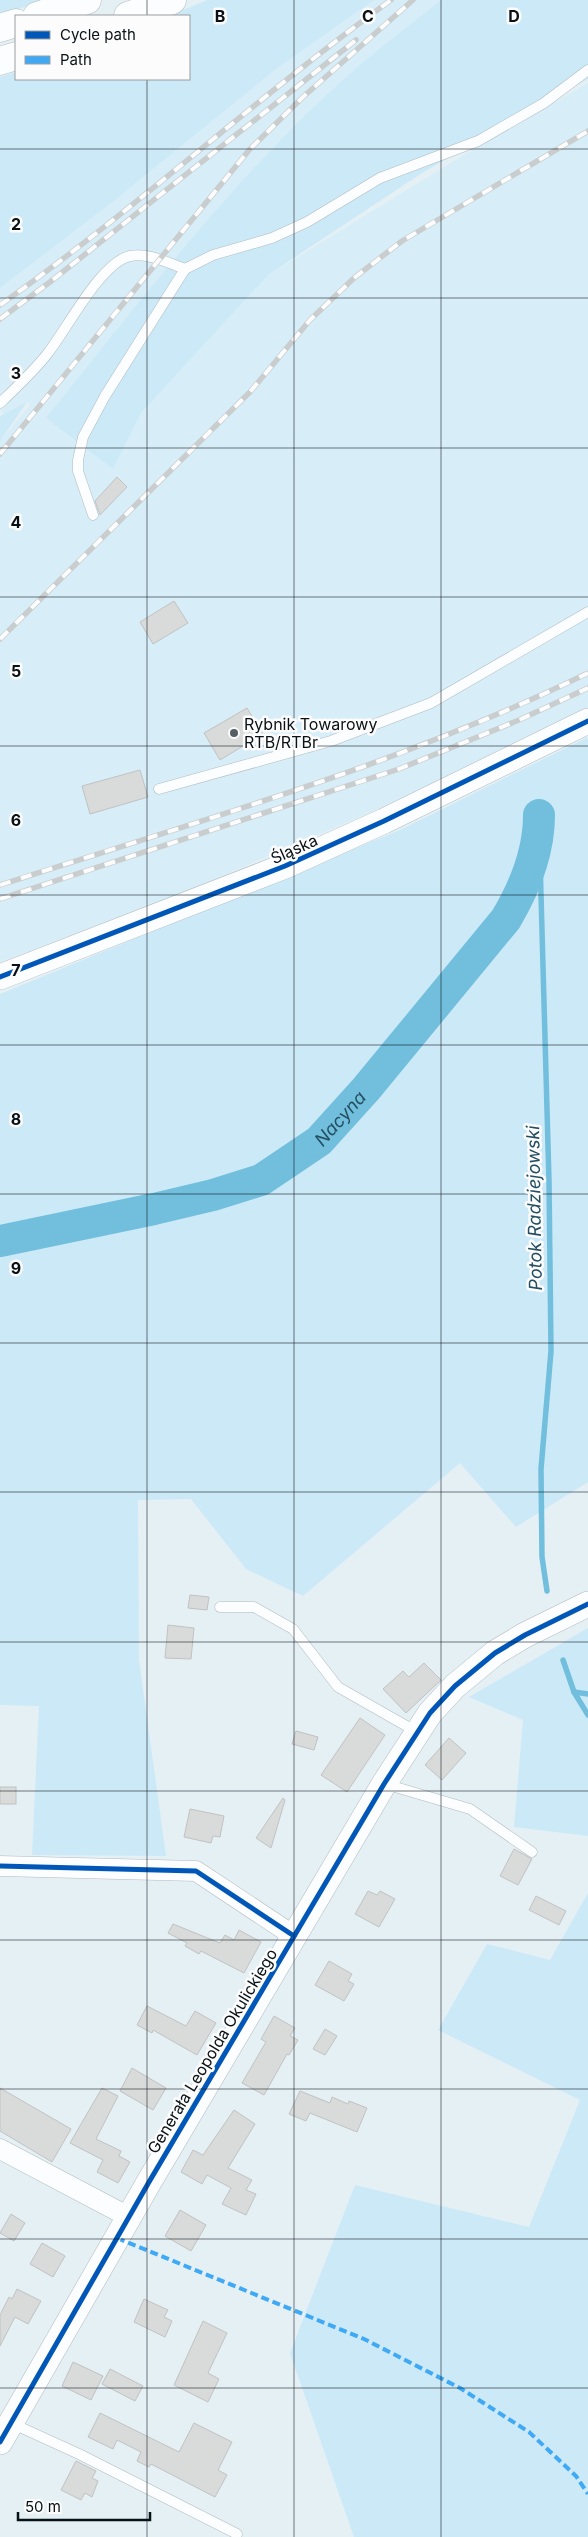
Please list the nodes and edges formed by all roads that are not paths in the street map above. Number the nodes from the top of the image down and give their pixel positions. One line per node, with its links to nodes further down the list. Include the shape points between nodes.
1 (87, 0): 3 (main road)
2 (172, 0): 4 (main road)
3 (40, 15)
4 (131, 15)
5 (15, 23): 6 (main road)
6 (0, 28)
7 (15, 56): 8 (main road)
8 (0, 61)
9 (588, 70): 10 (lane, via 544,103 478,141 380,178 307,222 272,238 213,255)
10 (185, 269): 11 (lane, via 144,255 131,255 116,261 100,278 39,364); 12 (lane, via 83,437 78,471)
11 (0, 403)
12 (93, 515)
13 (588, 612): 15 (lane, via 431,703 331,741)
14 (588, 721): 16 (street, Śląska, via 292,863 204,900)
15 (159, 789)
16 (0, 976)
17 (588, 1604): 19 (street, Generała Leopolda Okulickiego, via 525,1634 484,1661 447,1694)
18 (220, 1607): 19 (lane, via 254,1607 293,1629 338,1687)
19 (417, 1732): 20 (street, Generała Leopolda Okulickiego)
20 (384, 1784): 21 (lane, via 470,1809); 23 (street, Generała Leopolda Okulickiego)
21 (532, 1852)
22 (0, 1866): 23 (street, via 196,1871)
23 (294, 1936): 25 (street, Generała Leopolda Okulickiego)
24 (0, 2149): 25 (street)
25 (129, 2217): 26 (street, Generała Leopolda Okulickiego)
26 (5, 2433): 27 (lane, via 79,2454)
27 (237, 2534)

